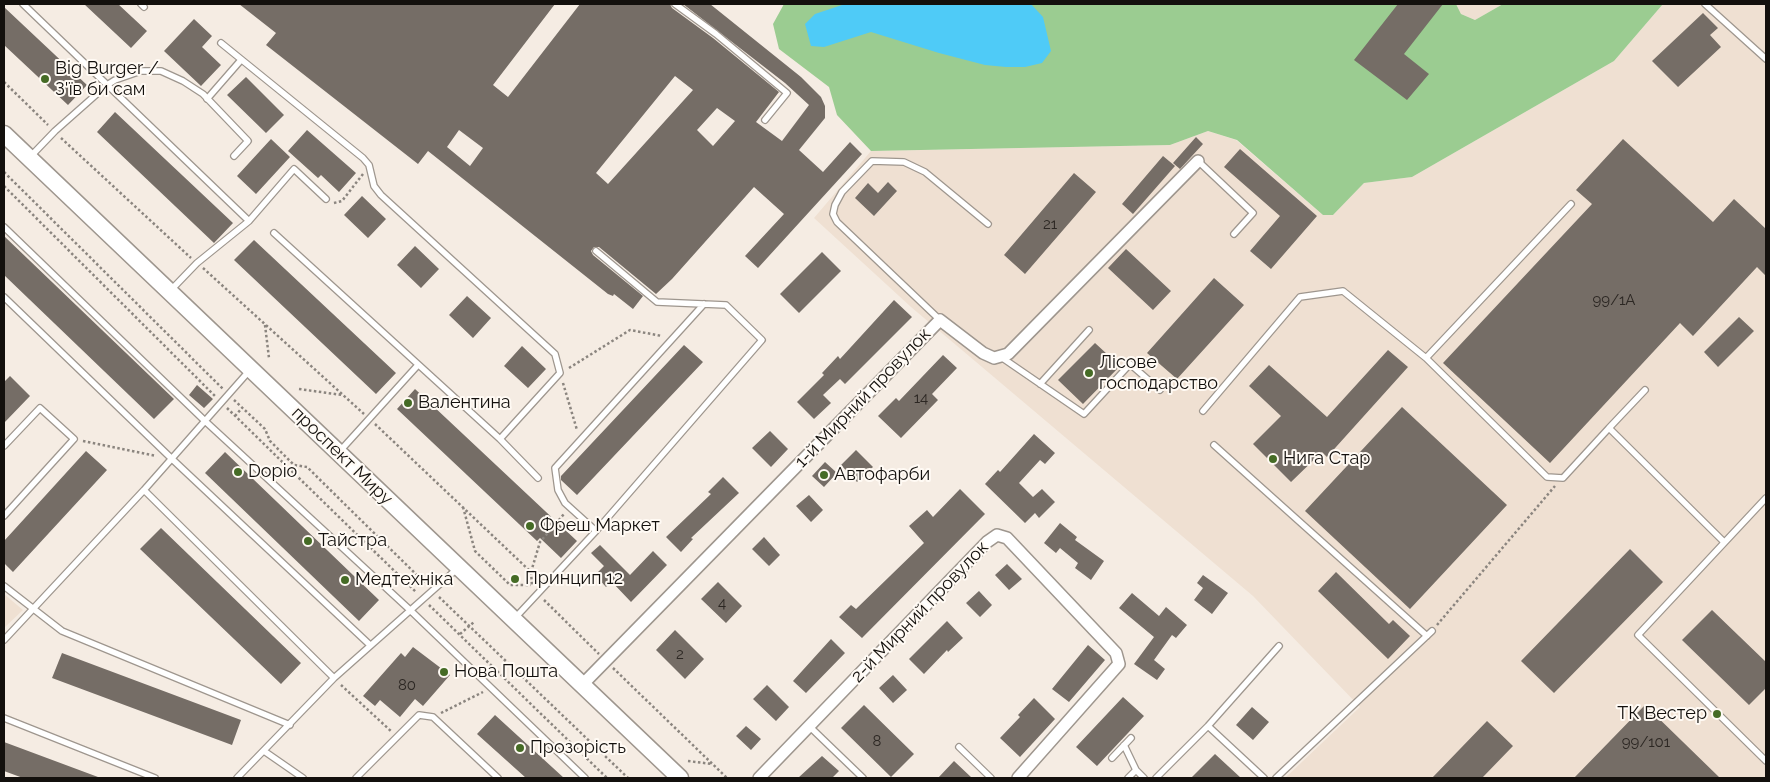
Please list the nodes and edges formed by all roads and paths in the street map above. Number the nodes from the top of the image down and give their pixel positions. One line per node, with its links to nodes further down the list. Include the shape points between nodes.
1 (23, 4): 7 (lane)
2 (675, 4): 9 (lane, via 787,94)
3 (1704, 4): 5 (lane)
4 (221, 43): 6 (lane)
5 (1766, 58)
6 (241, 60): 8 (lane); 14 (lane)
7 (107, 85): 8 (lane, via 141,70 161,71 184,81); 12 (lane); 19 (lane)
8 (207, 99): 11 (lane, via 248,141)
9 (765, 120)
10 (4, 134): 12 (main road, проспект Миру)
11 (234, 156)
12 (29, 158): 25 (main road, проспект Миру)
13 (1198, 161): 23 (lane, via 1253,213); 32 (street, via 1008,354)
14 (369, 165): 17 (path, via 342,201 335,203); 37 (lane, via 374,186 381,195 554,354)
15 (4, 172): 42 (path)
16 (4, 186): 44 (path)
17 (326, 198): 19 (lane, via 294,169)
18 (1571, 204): 34 (lane)
19 (249, 221): 25 (lane, via 197,263)
20 (988, 224): 28 (lane, via 925,172 904,162 872,161 842,192 835,205 832,214 837,222)
21 (4, 227): 48 (lane)
22 (274, 233): 35 (lane)
23 (1234, 234)
24 (596, 251): 27 (lane, via 657,302)
25 (169, 292): 36 (main road, проспект Миру)
26 (4, 297): 56 (lane)
27 (704, 304): 31 (lane); 64 (lane, via 726,305 762,340)
28 (940, 320): 32 (street, 1-й Мирний провулок, via 983,353 994,358); 85 (street, 1-й Мирний провулок)
29 (265, 324): 33 (path)
30 (1089, 330): 38 (lane)
31 (673, 338): 37 (path, via 630,330); 52 (lane)
32 (999, 356): 38 (lane)
33 (269, 358)
34 (1426, 358): 46 (lane, via 1344,291 1300,297); 58 (lane, via 1546,477)
35 (418, 365): 51 (lane); 55 (lane)
36 (251, 369): 42 (lane); 55 (main road, проспект Миру)
37 (560, 373): 51 (lane); 52 (path)
38 (1040, 384): 40 (lane, via 1084,414 1130,364)
39 (299, 389): 43 (path)
40 (1160, 390)
41 (1645, 390): 49 (lane)
42 (228, 395): 44 (lane); 45 (path)
43 (343, 395)
44 (221, 402): 47 (path); 48 (lane)
45 (242, 408): 47 (path); 70 (path, via 265,429 270,441 294,465 307,467)
46 (1203, 411)
47 (235, 416): 71 (path)
48 (205, 421): 56 (lane); 72 (lane)
49 (1609, 428): 58 (lane); 65 (lane)
50 (74, 439): 54 (lane, via 40,408); 56 (path); 63 (lane)
51 (500, 439): 57 (lane)
52 (579, 439): 62 (lane, via 555,468 558,490)
53 (1214, 445): 79 (lane)
54 (4, 446)
55 (339, 453): 66 (main road, проспект Миру)
56 (172, 459): 59 (lane); 81 (lane)
57 (538, 478)
58 (1563, 478): 77 (path)
59 (144, 490): 73 (lane); 84 (lane)
60 (1766, 498): 65 (lane)
61 (462, 506): 69 (path, via 475,551 510,585)
62 (570, 507): 64 (lane); 67 (path, via 540,542)
63 (4, 516)
64 (596, 531): 74 (lane)
65 (1724, 542): 99 (lane, via 1638,635)
66 (459, 567): 70 (lane); 74 (main road, проспект Миру)
67 (531, 572)
68 (4, 586): 73 (lane)
69 (531, 586)
70 (433, 591): 71 (lane); 76 (path)
71 (424, 599): 72 (lane); 78 (path)
72 (410, 610): 81 (lane); 86 (lane)
73 (33, 611): 80 (lane); 89 (lane, via 62,631)
74 (514, 620): 85 (main road, проспект Миру)
75 (474, 622): 76 (path)
76 (468, 626): 78 (path); 109 (path)
77 (1432, 631): 79 (lane)
78 (460, 634): 83 (path)
79 (1427, 636): 119 (lane)
80 (4, 640)
81 (370, 645): 84 (lane)
82 (1279, 646): 91 (lane)
83 (502, 677): 86 (path); 108 (path)
84 (334, 678): 89 (lane); 92 (path)
85 (582, 685): 110 (main road, проспект Миру)
86 (490, 688): 87 (path); 107 (lane)
87 (433, 717): 92 (lane, via 419,716); 106 (lane)
88 (4, 718): 102 (lane)
89 (290, 725): 96 (lane)
90 (809, 726): 111 (street, 2-й Мирний провулок); 112 (lane); 114 (street, 2-й Мирний провулок, via 997,535 1007,538 1116,653 1119,664)
91 (1208, 726): 117 (lane); 118 (lane)
92 (399, 738): 105 (lane)
93 (1131, 738): 94 (lane)
94 (1124, 745): 97 (lane); 101 (lane)
95 (958, 747): 113 (lane)
96 (264, 752): 103 (lane); 104 (lane)
97 (1112, 758)
98 (688, 761): 100 (path)
99 (1766, 761)
100 (713, 764)
101 (1136, 770): 115 (lane); 116 (lane)
102 (155, 778)
103 (237, 778)
104 (303, 778)
105 (356, 778)
106 (498, 778)
107 (585, 778)
108 (607, 778)
109 (628, 778)
110 (680, 778)
111 (759, 778)
112 (863, 778)
113 (991, 778)
114 (1018, 778)
115 (1128, 778)
116 (1144, 778)
117 (1156, 778)
118 (1264, 778)
119 (1276, 778)

